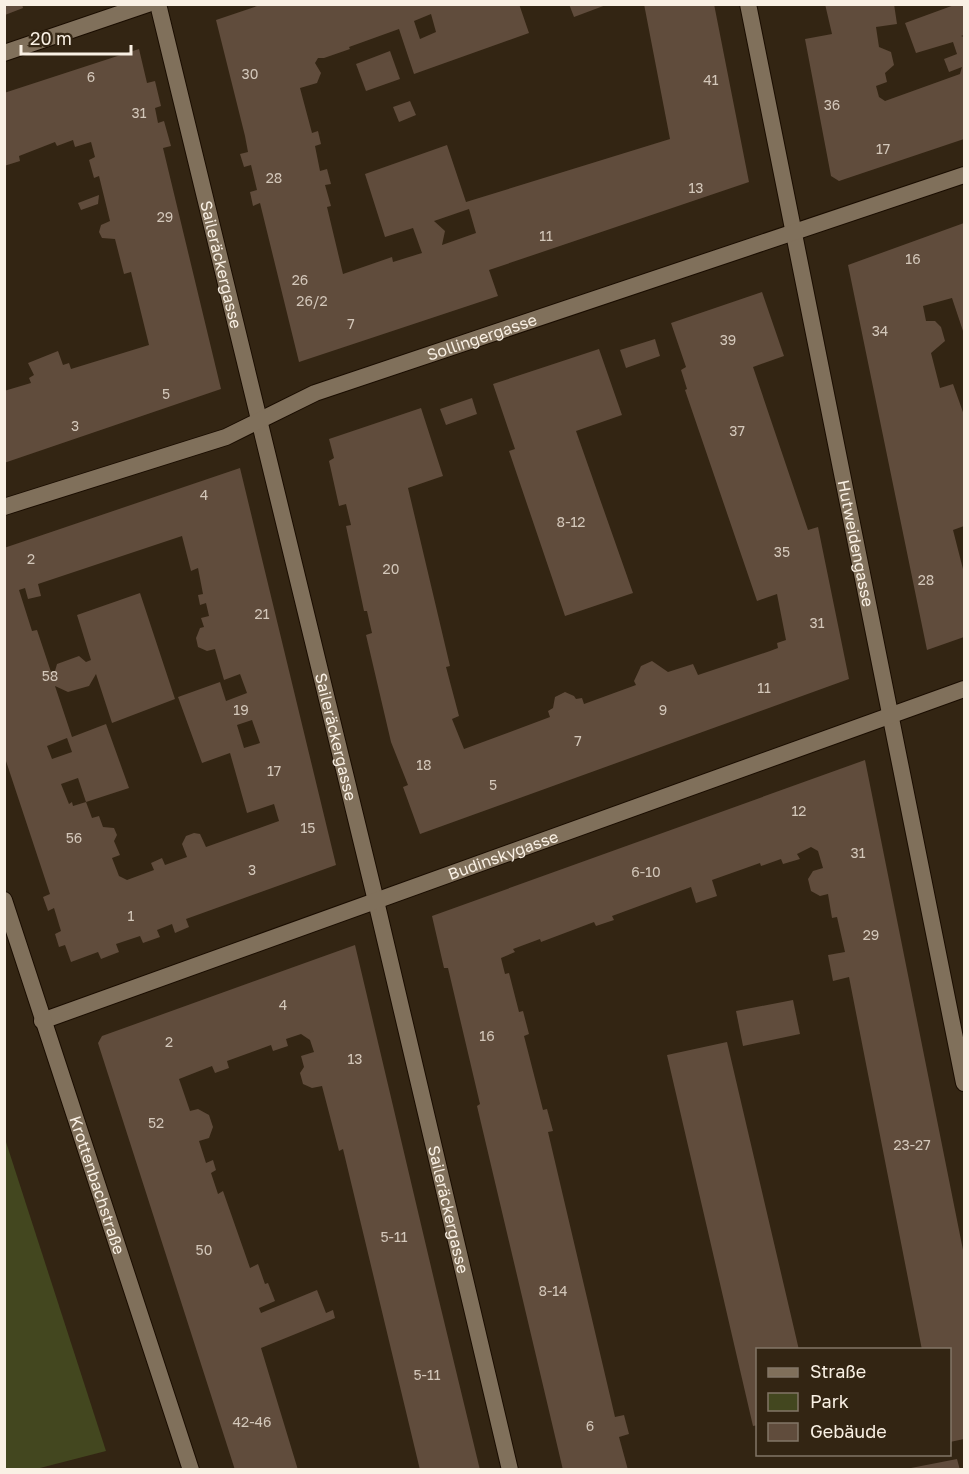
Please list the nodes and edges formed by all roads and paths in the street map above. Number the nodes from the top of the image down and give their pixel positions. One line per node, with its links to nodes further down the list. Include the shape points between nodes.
1 (148, 4): 4 (street)
2 (158, 4): 7 (street, Saileräckergasse)
3 (748, 4): 6 (street, Hutweidengasse)
4 (4, 53)
5 (964, 176): 6 (street, Sollingergasse)
6 (793, 233): 7 (street, Sollingergasse, via 315,393); 10 (street, Hutweidengasse)
7 (259, 422): 8 (street, Sollingergasse, via 226,437); 12 (street, Saileräckergasse)
8 (4, 507)
9 (964, 689): 10 (street, Budinskygasse)
10 (892, 715): 12 (street, Budinskygasse); 14 (street, Hutweidengasse)
11 (4, 900): 13 (street, Krottenbachstraße)
12 (376, 901): 13 (street, Budinskygasse); 16 (street, Saileräckergasse)
13 (42, 1021): 15 (street, Krottenbachstraße)
14 (964, 1083)
15 (191, 1470)
16 (510, 1470)

